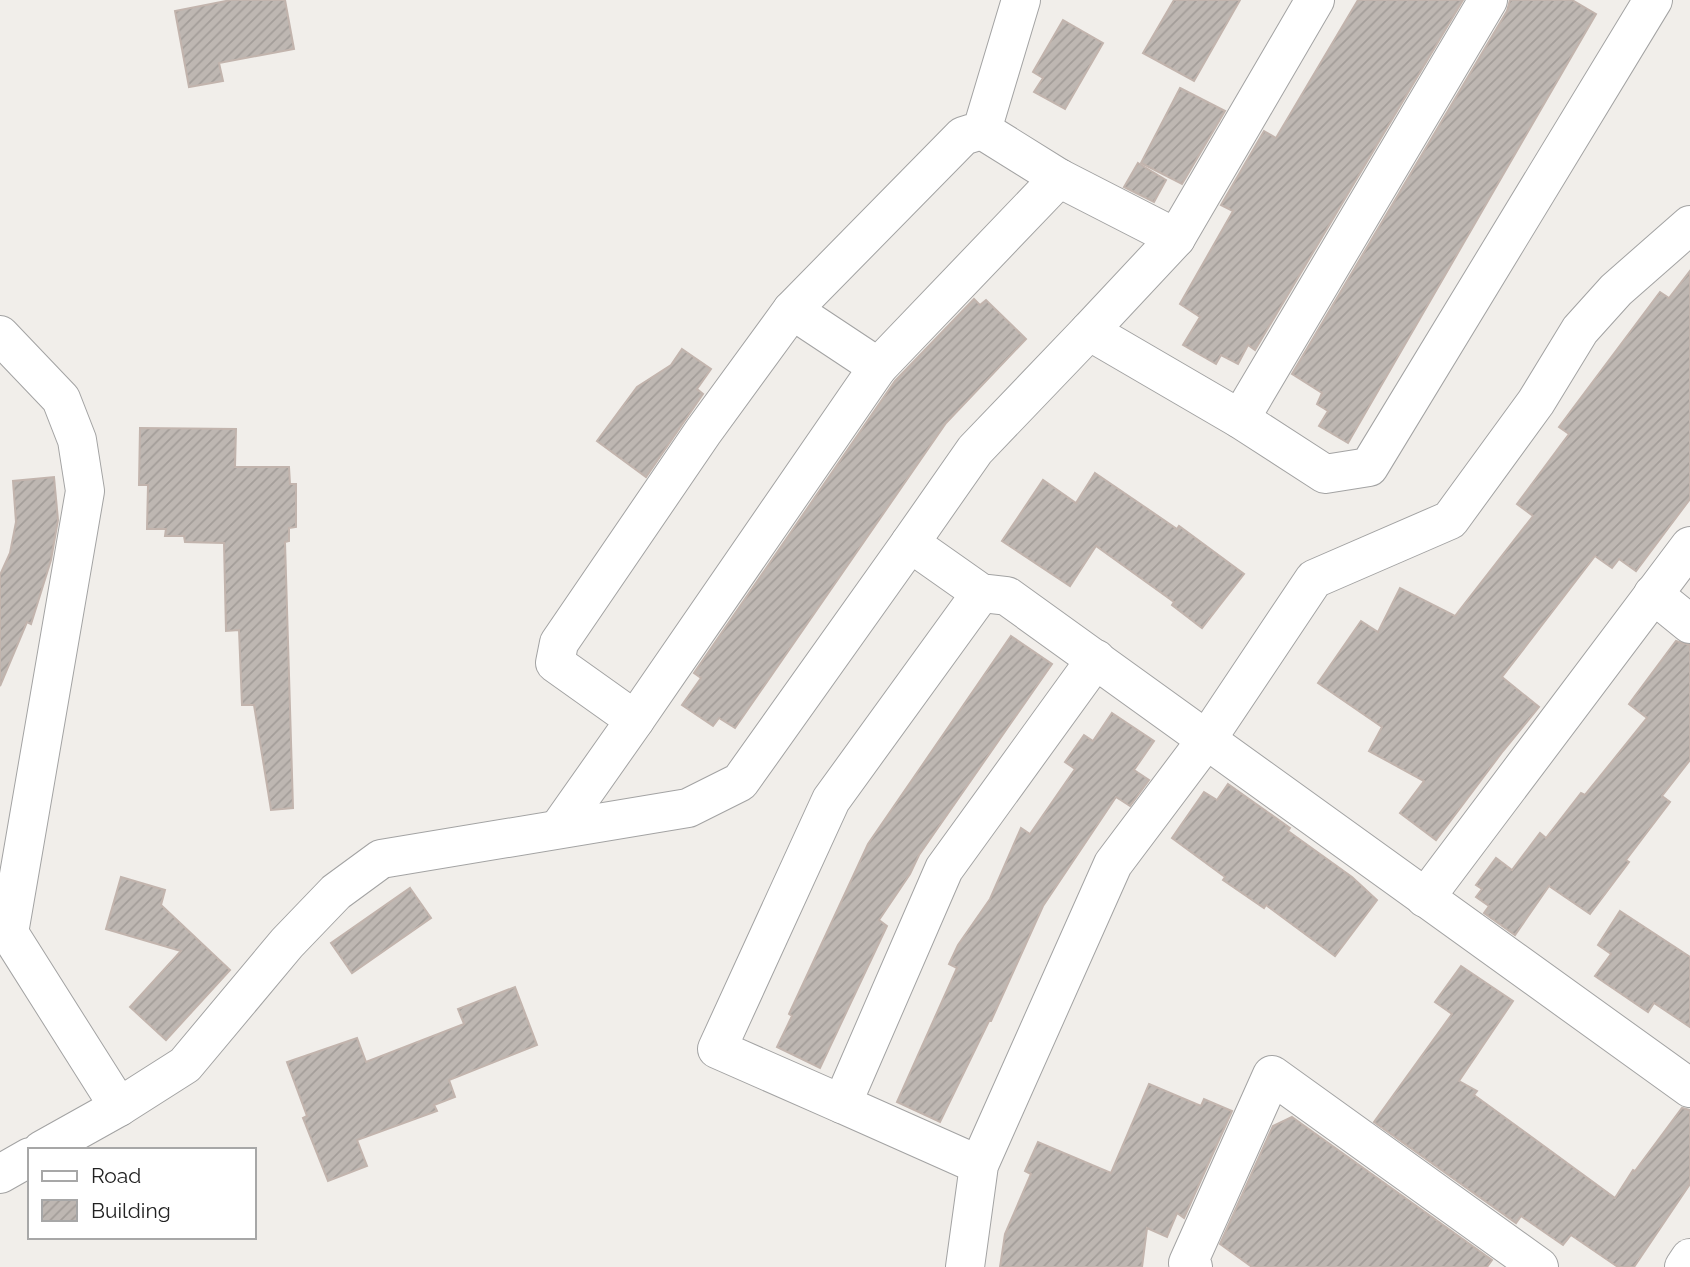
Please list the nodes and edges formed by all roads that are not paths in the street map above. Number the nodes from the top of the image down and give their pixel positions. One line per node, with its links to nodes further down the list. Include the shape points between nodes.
1 (1021, 0): 5 (street)
2 (1315, 0): 8 (street)
3 (1488, 0): 13 (street)
4 (1653, 0): 13 (street, via 1369,467 1325,474)
5 (982, 130): 6 (street); 9 (street, via 962,136)
6 (1059, 178): 8 (street); 12 (street)
7 (1690, 225): 21 (street, via 1616,290 1580,330 1536,402 1450,520 1314,579)
8 (1176, 238): 10 (street)
9 (792, 310): 12 (street); 20 (street, via 559,643 555,663)
10 (1089, 331): 13 (street); 14 (street, via 975,450)
11 (0, 335): 24 (street, via 61,399 77,440 85,491)
12 (878, 367): 20 (street)
13 (1240, 419)
14 (909, 542): 16 (street); 22 (street, via 740,782 688,808)
15 (1690, 546): 17 (street)
16 (981, 593): 19 (street, via 1007,596); 26 (street, via 831,800 717,1049)
17 (1653, 594): 18 (street); 23 (street)
18 (1690, 624)
19 (1096, 659): 21 (street); 26 (street, via 944,869)
20 (635, 720): 22 (street)
21 (1207, 739): 23 (street); 30 (street, via 1113,864)
22 (559, 828): 27 (street, via 381,859 328,901 287,943 186,1065)
23 (1425, 898): 25 (street)
24 (5, 931): 27 (street)
25 (1690, 1088)
26 (842, 1104): 30 (street)
27 (119, 1107): 28 (street)
28 (46, 1148)
29 (28, 1158): 31 (street)
30 (979, 1165): 34 (street)
31 (0, 1174)
32 (1690, 1258): 36 (street)
33 (1189, 1266): 35 (street, via 1272,1075)
34 (965, 1267)
35 (1539, 1267)
36 (1684, 1267)

